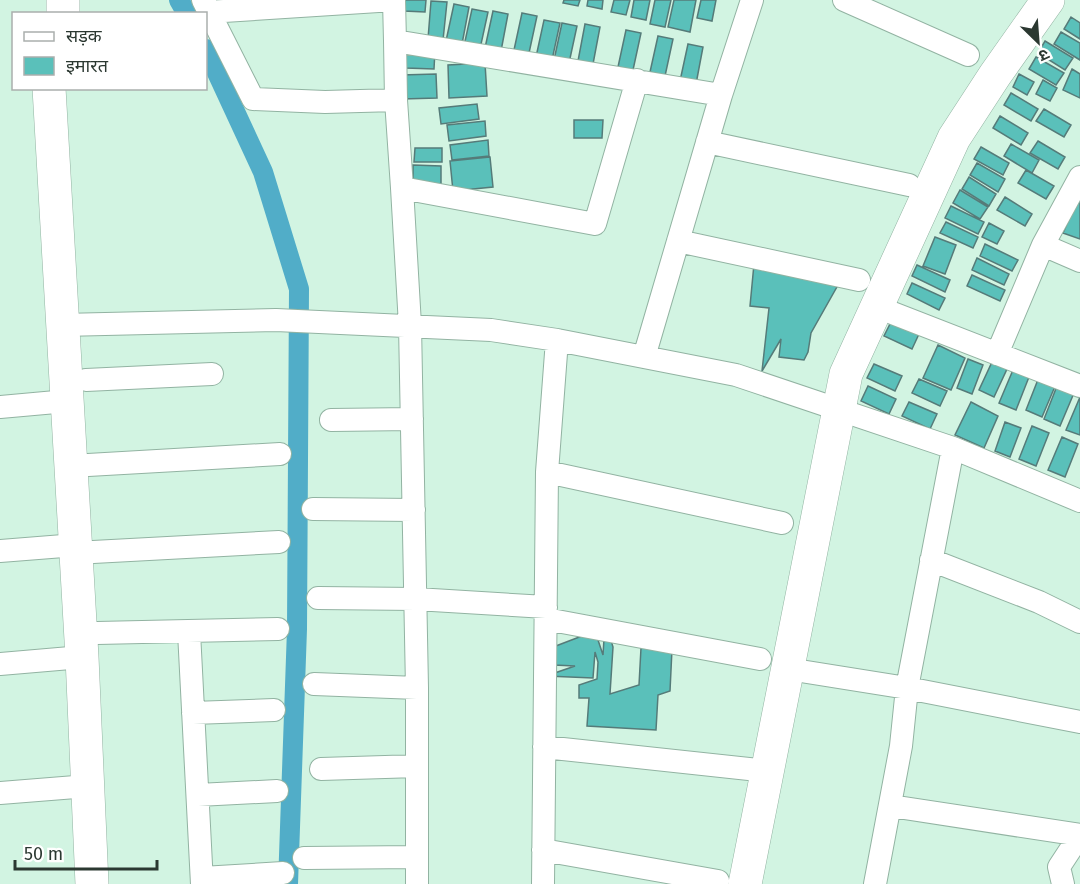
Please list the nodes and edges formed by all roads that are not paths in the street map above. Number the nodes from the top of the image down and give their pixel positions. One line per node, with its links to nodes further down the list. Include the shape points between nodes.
1 (394, 0): 5 (street); 6 (street)
2 (752, 0): 11 (street)
3 (844, 0): 7 (street)
4 (1048, 0): 21 (street, via 954,138)
5 (206, 6): 12 (street, via 253,99)
6 (395, 41): 8 (street); 12 (street)
7 (968, 55)
8 (638, 80): 11 (street); 16 (street, via 595,224)
9 (49, 90): 22 (street)
10 (69, 90): 22 (street)
11 (721, 94): 13 (street)
12 (396, 99): 16 (street)
13 (707, 142): 15 (street); 17 (street)
14 (1080, 177): 18 (street)
15 (909, 185)
16 (402, 188): 23 (street)
17 (678, 241): 20 (street); 26 (street)
18 (1043, 245): 19 (street); 25 (street)
19 (1080, 261)
20 (859, 280)
21 (877, 307): 25 (street); 30 (street, via 846,374)
22 (73, 325): 23 (street, via 276,320); 29 (street)
23 (410, 325): 24 (street, via 491,330); 32 (street)
24 (557, 340): 26 (street); 37 (street)
25 (997, 354): 28 (street)
26 (644, 357): 30 (street, via 736,375)
27 (212, 374): 29 (street)
28 (1080, 386)
29 (77, 390): 31 (street); 36 (street); 43 (street)
30 (826, 405): 34 (street); 54 (street)
31 (0, 407)
32 (412, 419): 33 (street); 40 (street)
33 (331, 420)
34 (953, 448): 38 (street); 45 (street)
35 (280, 454): 36 (street)
36 (88, 465): 43 (street)
37 (547, 472): 41 (street); 48 (street)
38 (1080, 501)
39 (313, 509): 40 (street)
40 (414, 510): 47 (street)
41 (782, 523)
42 (279, 542): 43 (street)
43 (84, 548): 44 (street); 52 (street)
44 (0, 551)
45 (931, 560): 49 (street); 57 (street)
46 (318, 598): 47 (street)
47 (416, 599): 48 (street); 56 (street)
48 (546, 613): 54 (street); 61 (street)
49 (1080, 622)
50 (278, 629): 51 (street)
51 (189, 632): 52 (street); 59 (street)
52 (89, 645): 53 (street); 65 (street); 78 (street)
53 (0, 664)
54 (774, 664): 57 (street); 64 (street)
55 (314, 684): 56 (street)
56 (417, 688): 62 (street)
57 (907, 688): 60 (street); 69 (street)
58 (274, 710): 59 (street)
59 (194, 713): 68 (street)
60 (1080, 722)
61 (544, 747): 64 (street); 71 (street)
62 (417, 766): 63 (street); 72 (street)
63 (321, 770)
64 (768, 771): 76 (street)
65 (88, 786): 67 (street); 77 (street)
66 (277, 791): 68 (street)
67 (0, 793)
68 (198, 795): 75 (street)
69 (891, 806): 70 (street); 81 (street)
70 (1080, 835): 82 (street, via 1059,867)
71 (543, 850): 76 (street); 80 (street)
72 (417, 857): 73 (street); 79 (street)
73 (304, 858)
74 (283, 873): 75 (street)
75 (202, 881)
76 (731, 883)
77 (92, 884)
78 (109, 884)
79 (417, 884)
80 (543, 884)
81 (875, 884)
82 (1062, 884)

